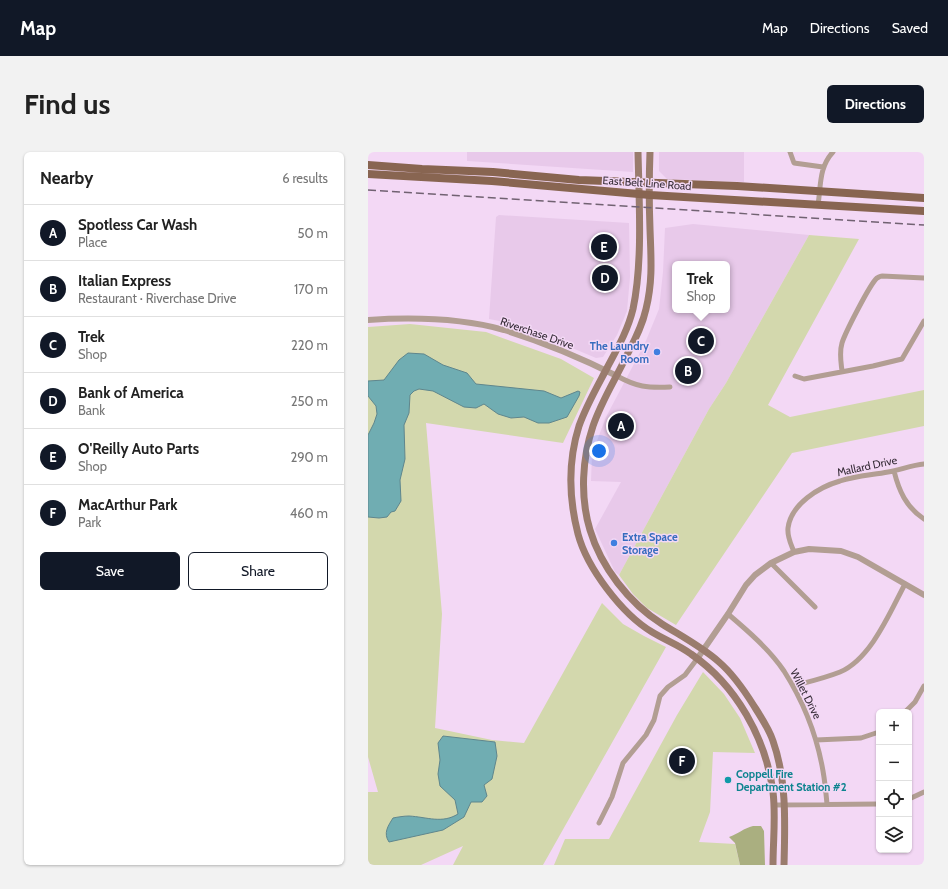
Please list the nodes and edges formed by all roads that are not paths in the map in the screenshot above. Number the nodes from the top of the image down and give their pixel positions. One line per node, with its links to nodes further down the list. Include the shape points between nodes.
1 (638, 152): 10 (main road)
2 (650, 152): 11 (main road)
3 (790, 152): 6 (street, via 794,164)
4 (833, 152): 6 (street)
5 (368, 165): 7 (main road, East Belt Line Road)
6 (823, 167): 13 (street)
7 (493, 172): 9 (main road); 10 (main road, East Belt Line Road)
8 (368, 174): 9 (main road, East Belt Line Road)
9 (492, 181): 14 (main road, East Belt Line Road)
10 (639, 183): 11 (main road, East Belt Line Road); 14 (main road)
11 (650, 183): 12 (main road, East Belt Line Road); 15 (main road)
12 (737, 186): 13 (main road, East Belt Line Road); 17 (main road)
13 (820, 192): 16 (main road, East Belt Line Road); 18 (street)
14 (639, 194): 15 (main road, East Belt Line Road); 21 (main road)
15 (650, 195): 17 (main road, East Belt Line Road); 22 (main road)
16 (924, 198)
17 (736, 200): 18 (main road, East Belt Line Road)
18 (818, 205): 19 (main road, East Belt Line Road)
19 (924, 211)
20 (924, 278): 26 (street, via 878,277 844,337 840,358)
21 (636, 289): 22 (main road); 25 (main road, via 628,325)
22 (650, 291): 27 (main road, via 639,332)
23 (368, 320): 25 (street, Riverchase Drive, via 421,319 467,323 503,330)
24 (924, 321): 26 (street, via 902,359)
25 (606, 370): 27 (street, Riverchase Drive); 32 (main road, via 579,427)
26 (842, 371): 28 (street, via 804,379)
27 (617, 376): 29 (street, Riverchase Drive, via 637,386); 33 (main road, via 593,427)
28 (796, 376)
29 (670, 387)
30 (924, 464): 31 (street, Mallard Drive)
31 (894, 471): 34 (street, via 903,497); 35 (street, Mallard Drive, via 840,480 812,493 792,515 788,528)
32 (571, 475): 33 (main road); 42 (main road, via 573,510 579,536 600,580 636,620 651,632)
33 (584, 475): 41 (main road, via 584,500 589,528 609,570 638,606)
34 (924, 519)
35 (794, 552): 36 (street); 37 (street, via 809,549 841,551 858,557)
36 (771, 563): 39 (street); 40 (street, via 746,585)
37 (905, 584): 38 (street); 43 (street, via 876,638 854,664 841,672)
38 (924, 595)
39 (815, 607)
40 (728, 614): 41 (street); 43 (street, Willet Drive, via 750,632 783,670)
41 (704, 650): 42 (street); 53 (main road, via 734,676 764,721 779,761)
42 (697, 659): 52 (main road, via 723,682 753,727 767,764); 54 (street, via 685,675 660,696 654,720 646,735 623,763 612,797)
43 (793, 686): 47 (street, Willet Drive)
44 (924, 686): 45 (street)
45 (908, 709)
46 (876, 733): 47 (street, via 862,738)
47 (816, 740): 50 (street, Willet Drive)
48 (924, 792): 49 (street)
49 (912, 798)
50 (827, 804): 51 (street); 53 (street)
51 (876, 804)
52 (774, 805): 53 (street); 55 (main road)
53 (785, 805): 56 (main road)
54 (599, 823)
55 (772, 865)
56 (784, 865)

